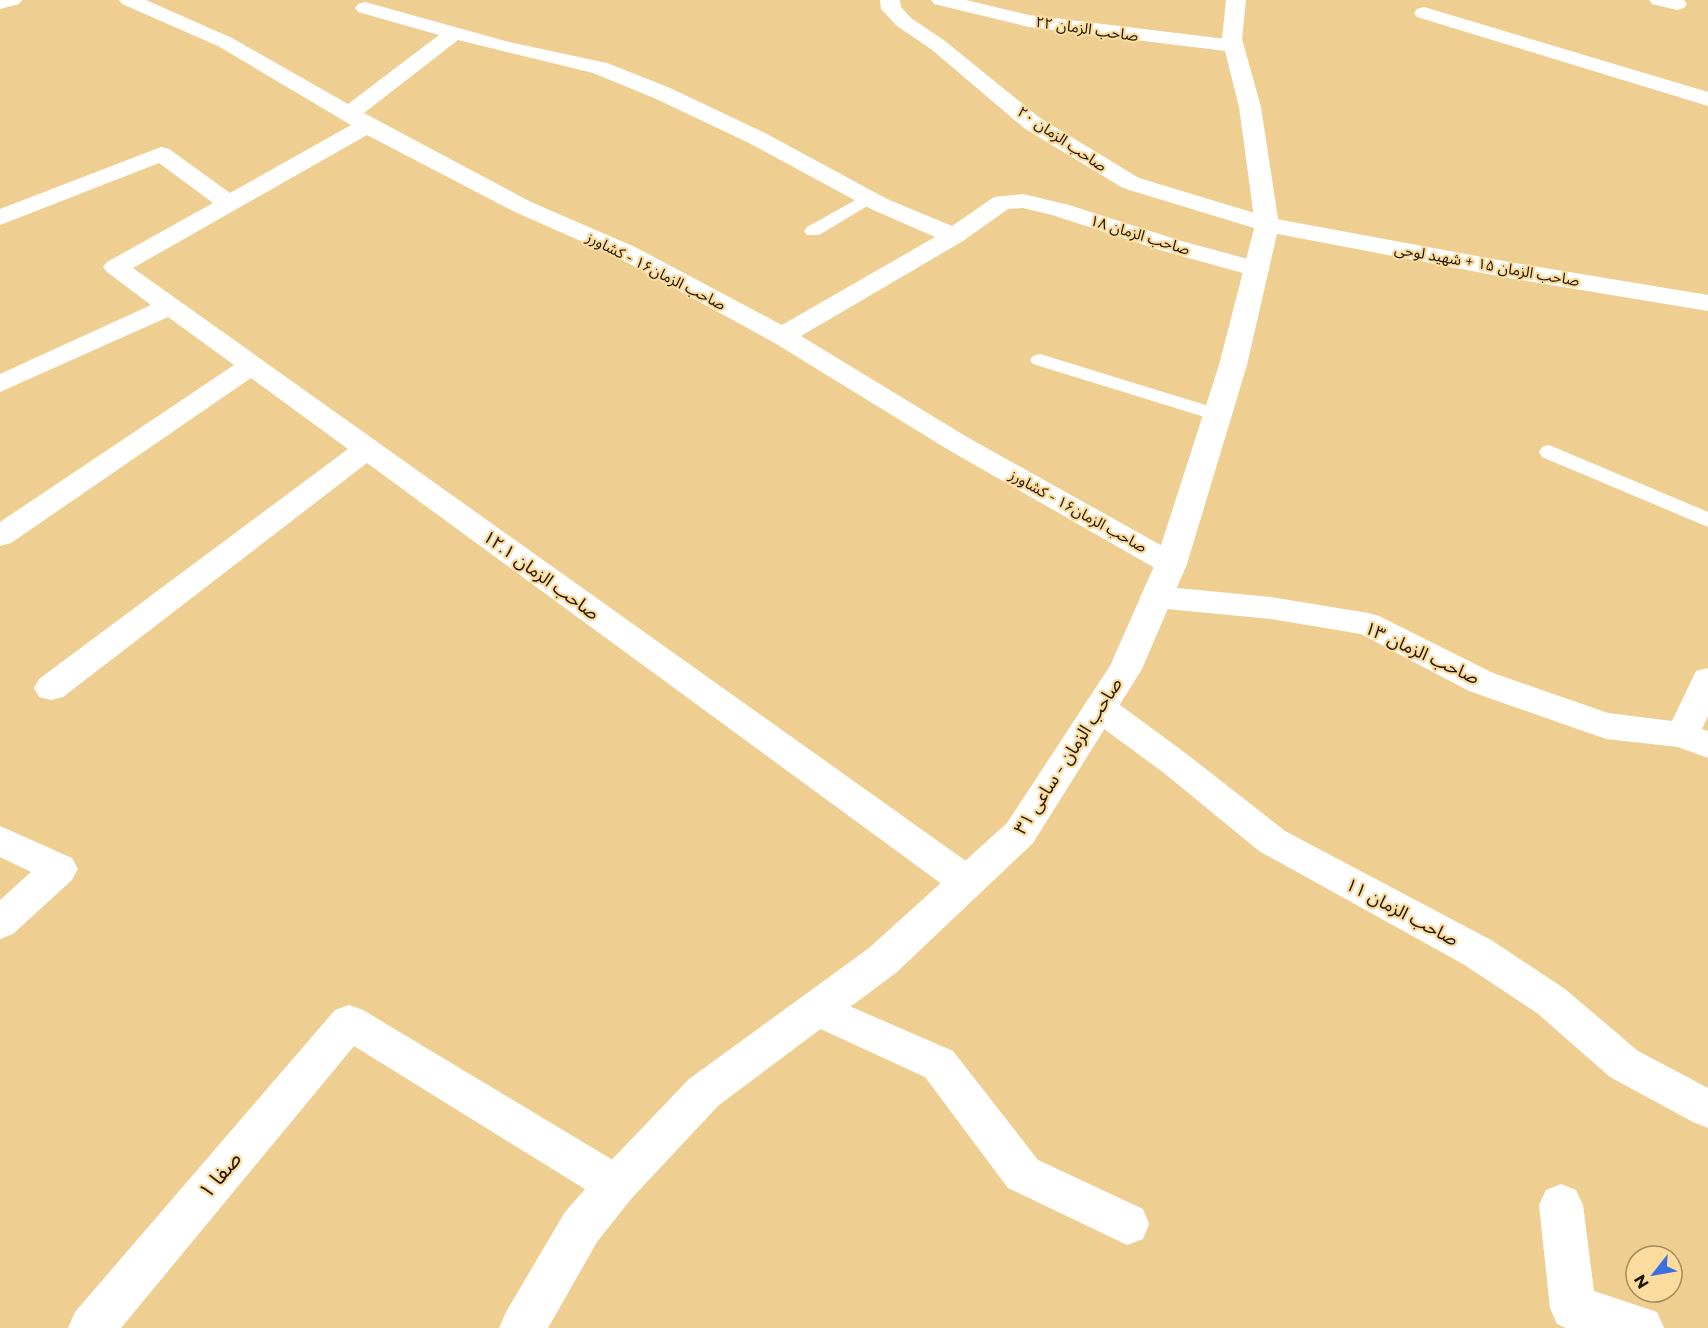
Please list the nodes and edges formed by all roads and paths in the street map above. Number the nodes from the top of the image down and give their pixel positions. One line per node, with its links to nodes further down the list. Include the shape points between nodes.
1 (12, 0): 8 (street)
2 (129, 0): 12 (street, صاحب الزمان۱۶ - کشاورز, via 225,42)
3 (377, 0): 9 (street, via 365,8)
4 (890, 0): 16 (street, صاحب الزمان ۲۰, via 891,9 904,22 938,45 1032,123 1072,149 1131,183)
5 (941, 0): 10 (street, صاحب الزمان ۲۲, via 1029,21)
6 (1236, 0): 10 (street, صاحب الزمان - ساعی ۳۱)
7 (1446, 0): 11 (street, via 1424,13)
8 (0, 3)
9 (454, 33): 12 (street); 13 (street, via 599,68 652,89 757,138)
10 (1234, 46): 16 (street, صاحب الزمان - ساعی ۳۱, via 1250,107)
11 (1708, 99)
12 (358, 119): 14 (street); 22 (street, صاحب الزمان۱۶ - کشاورز, via 523,207 626,252)
13 (868, 198): 17 (lane); 18 (street)
14 (229, 203): 15 (street, via 160,154); 21 (street, صاحب الزمان ۱۲.۱, via 116,267)
15 (0, 218)
16 (1267, 225): 19 (street, صاحب الزمان - ساعی ۳۱); 20 (street, صاحب الزمان ۱۵ + شهید لوحی)
17 (813, 231)
18 (954, 236): 19 (street, صاحب الزمان ۱۸, via 1002,202 1023,201); 22 (street)
19 (1257, 269): 26 (street, صاحب الزمان - ساعی ۳۱)
20 (1708, 303)
21 (170, 306): 24 (street, صاحب الزمان ۱۲.۱); 25 (street)
22 (782, 336): 31 (street, صاحب الزمان۱۶ - کشاورز, via 957,443)
23 (1040, 360): 26 (lane)
24 (252, 365): 27 (street, صاحب الزمان ۱۲.۱); 30 (street)
25 (0, 384)
26 (1218, 415): 31 (street, صاحب الزمان - ساعی ۳۱)
27 (367, 449): 34 (street); 38 (street, صاحب الزمان ۱۲.۱)
28 (1549, 452): 29 (lane)
29 (1708, 520)
30 (0, 536)
31 (1171, 564): 32 (street, صاحب الزمان - ساعی ۳۱)
32 (1156, 597): 35 (street, صاحب الزمان - ساعی ۳۱, via 1125,669); 36 (street, صاحب الزمان ۱۳, via 1270,608 1368,624 1481,682 1606,726)
33 (1708, 680): 36 (street)
34 (51, 687)
35 (1100, 708): 38 (street, صاحب الزمان - ساعی ۳۱, via 1020,833); 41 (street, صاحب الزمان ۱۱, via 1272,840 1477,952 1551,1000 1623,1064)
36 (1695, 740)
37 (0, 840): 39 (street, via 59,869)
38 (967, 882): 40 (street, صاحب الزمان - ساعی ۳۱, via 883,960)
39 (0, 923)
40 (817, 1009): 42 (street, صاحب الزمان - ساعی ۳۱, via 704,1092); 44 (street, via 939,1064 1023,1174)
41 (1708, 1110)
42 (616, 1185): 45 (street, صفا ۱, via 349,1022); 46 (street, صاحب الزمان - ساعی ۳۱, via 581,1227)
43 (1561, 1204): 47 (street, via 1573,1308)
44 (1127, 1224)
45 (91, 1328)
46 (522, 1328)
47 (1641, 1328)

